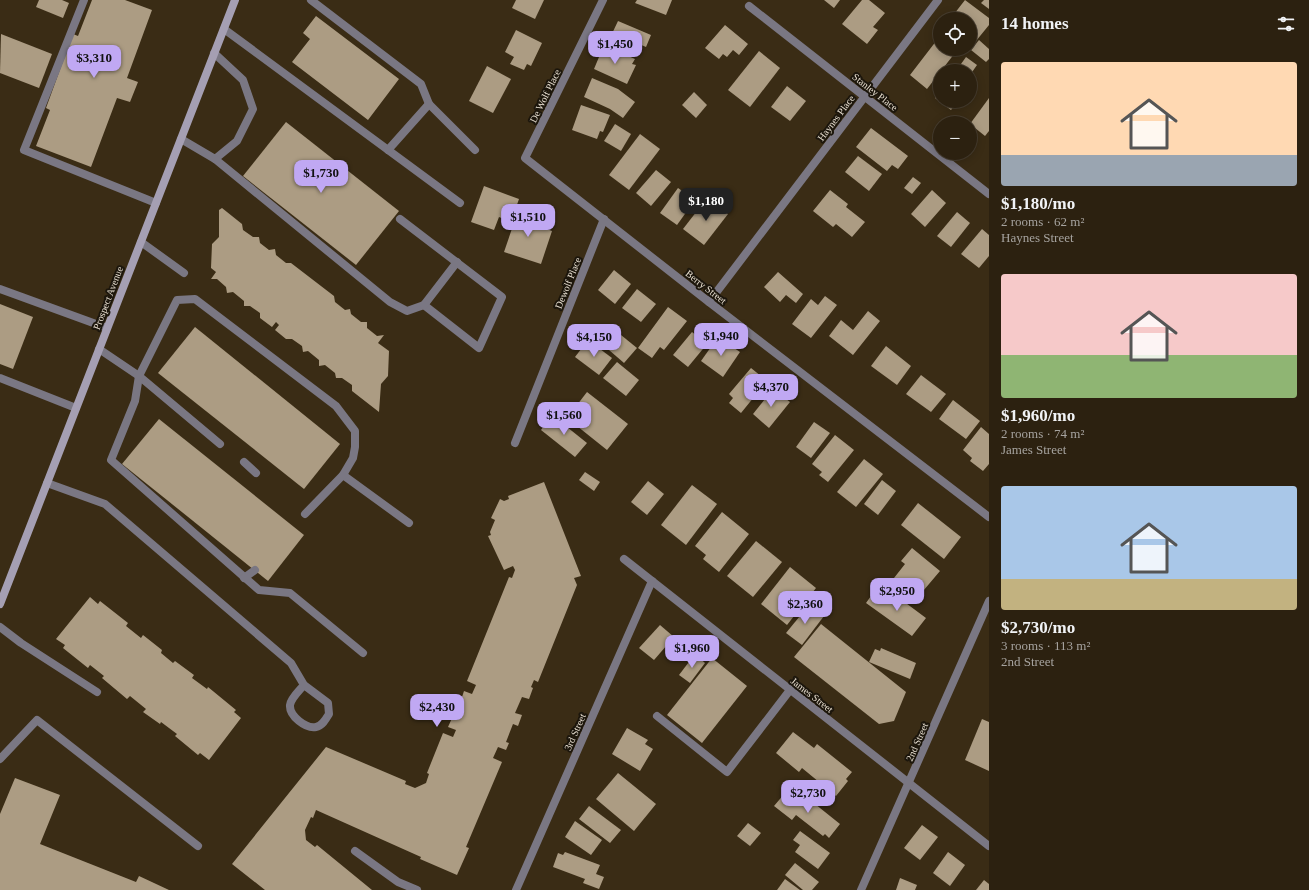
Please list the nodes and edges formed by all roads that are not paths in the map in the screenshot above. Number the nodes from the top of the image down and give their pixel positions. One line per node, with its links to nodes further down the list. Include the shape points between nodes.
1 (84, 0): 17 (street, via 24,150)
2 (235, 0): 7 (street, Prospect Avenue)
3 (311, 0): 10 (street, via 421,84)
4 (603, 0): 14 (street, De Wolf Place)
5 (938, 0): 9 (street, Haynes Place)
6 (749, 6): 9 (street, Stanley Place)
7 (224, 29): 8 (street, Prospect Avenue); 12 (street)
8 (214, 53): 11 (street, Prospect Avenue); 15 (street, via 243,80 253,109 237,141)
9 (865, 97): 16 (street, Stanley Place); 25 (street, Haynes Place)
10 (429, 104): 12 (street); 13 (street)
11 (181, 139): 15 (street); 17 (street, Prospect Avenue)
12 (388, 150): 18 (street)
13 (475, 150)
14 (525, 158): 20 (street, Berry Street)
15 (215, 159): 26 (street, via 390,302 407,311)
16 (989, 194)
17 (156, 203): 21 (street, Prospect Avenue)
18 (460, 203)
19 (400, 219): 22 (street)
20 (604, 219): 25 (street, Berry Street); 32 (street, Dewolf Place)
21 (141, 242): 23 (street); 27 (street, Prospect Avenue)
22 (457, 262): 26 (street); 26 (street, via 502,297 479,348)
23 (184, 273)
24 (0, 289): 27 (street)
25 (709, 302): 39 (street, Berry Street)
26 (424, 305)
27 (107, 328): 28 (street, Prospect Avenue)
28 (99, 349): 29 (street); 31 (street, Prospect Avenue)
29 (139, 376): 33 (street); 36 (street, via 177,300 195,299 336,406 355,431 356,447 353,458); 43 (street, via 135,401 111,460)
30 (0, 378): 31 (street)
31 (76, 408): 37 (street, Prospect Avenue)
32 (515, 443)
33 (220, 444)
34 (244, 462): 35 (street)
35 (256, 473)
36 (343, 475): 38 (street); 40 (street)
37 (47, 483): 46 (street, Prospect Avenue); 49 (street, via 105,504 291,663)
38 (305, 514)
39 (989, 517)
40 (409, 523)
41 (624, 558): 44 (street, James Street)
42 (255, 570): 43 (street)
43 (244, 578): 48 (street, via 259,590 290,593)
44 (652, 581): 50 (street, James Street); 59 (street, 3rd Street)
45 (989, 601): 54 (street, 2nd Street)
46 (0, 604)
47 (0, 627): 51 (street)
48 (363, 653)
49 (304, 685): 49 (street, via 328,703 329,714 317,727 306,726 290,709 293,698)
50 (790, 690): 52 (street, via 727,772); 54 (street, James Street)
51 (97, 692)
52 (657, 716)
53 (0, 759): 55 (street, via 37,720)
54 (909, 784): 56 (street, James Street); 60 (street, 2nd Street)
55 (198, 846)
56 (989, 846)
57 (354, 851): 58 (street, via 398,882)
58 (417, 890)
59 (516, 890)
60 (861, 890)

